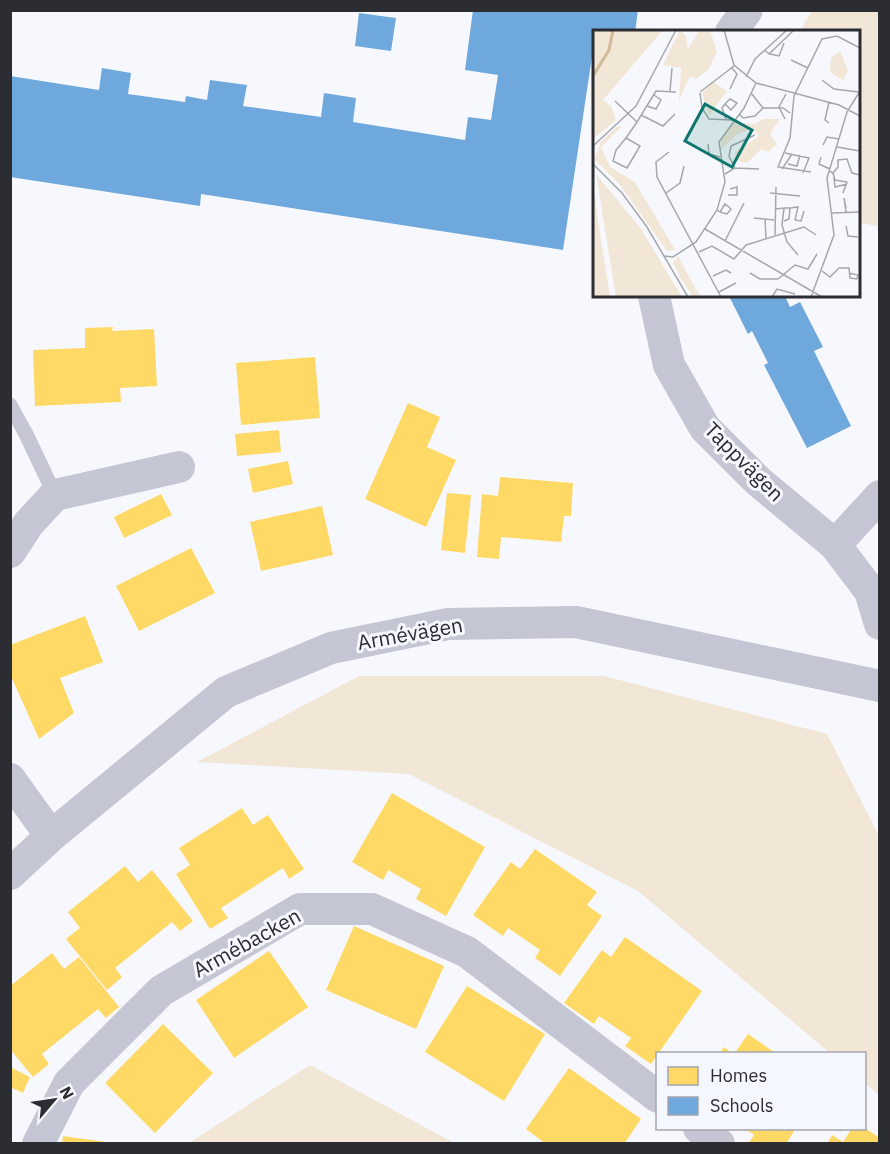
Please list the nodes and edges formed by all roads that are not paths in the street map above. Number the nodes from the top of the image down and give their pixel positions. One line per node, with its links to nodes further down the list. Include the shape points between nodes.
1 (747, 10): 2 (street)
2 (732, 30)
3 (654, 297): 8 (street, Tappvägen, via 669,365 705,428 758,481)
4 (10, 405): 6 (lane)
5 (179, 467): 6 (street)
6 (55, 495): 9 (street, via 29,523)
7 (879, 496): 8 (street)
8 (835, 544): 10 (street, Tappvägen, via 870,591)
9 (10, 552)
10 (879, 624)
11 (879, 686): 13 (street, Armévägen, via 576,622 448,624 331,648 226,692)
12 (10, 779): 13 (street)
13 (51, 836): 14 (street, Armévägen)
14 (10, 874)
15 (656, 1096): 17 (street, Armébacken, via 467,952 372,909 300,909 161,991 69,1083)
16 (702, 1130): 18 (street)
17 (38, 1143)
18 (719, 1143)

